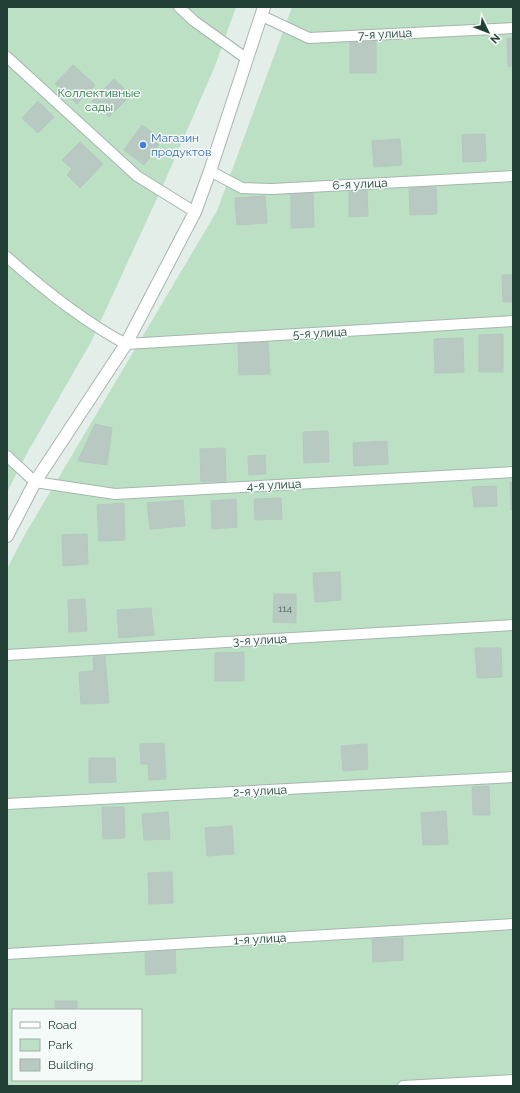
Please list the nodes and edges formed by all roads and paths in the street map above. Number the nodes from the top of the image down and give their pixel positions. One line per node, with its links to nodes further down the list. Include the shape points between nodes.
1 (179, 7): 5 (lane, via 194,21)
2 (263, 11): 3 (lane, 7-я улица, via 309,38); 5 (street)
3 (513, 28)
4 (7, 57): 8 (lane, via 137,176)
5 (248, 59): 6 (street)
6 (210, 171): 7 (lane, 6-я улица, via 242,188 272,189); 8 (street)
7 (513, 176)
8 (195, 212): 11 (street)
9 (7, 257): 11 (lane, via 44,290 101,331)
10 (513, 321): 11 (lane, 5-я улица)
11 (126, 344): 14 (street)
12 (7, 456): 14 (lane)
13 (513, 472): 14 (lane, 4-я улица, via 116,494)
14 (35, 482): 15 (street)
15 (7, 536)
16 (513, 625): 17 (lane, 3-я улица)
17 (7, 655)
18 (513, 777): 19 (lane, 2-я улица)
19 (7, 804)
20 (513, 924): 21 (lane, 1-я улица)
21 (7, 954)
22 (513, 1080): 23 (lane)
23 (404, 1086)

